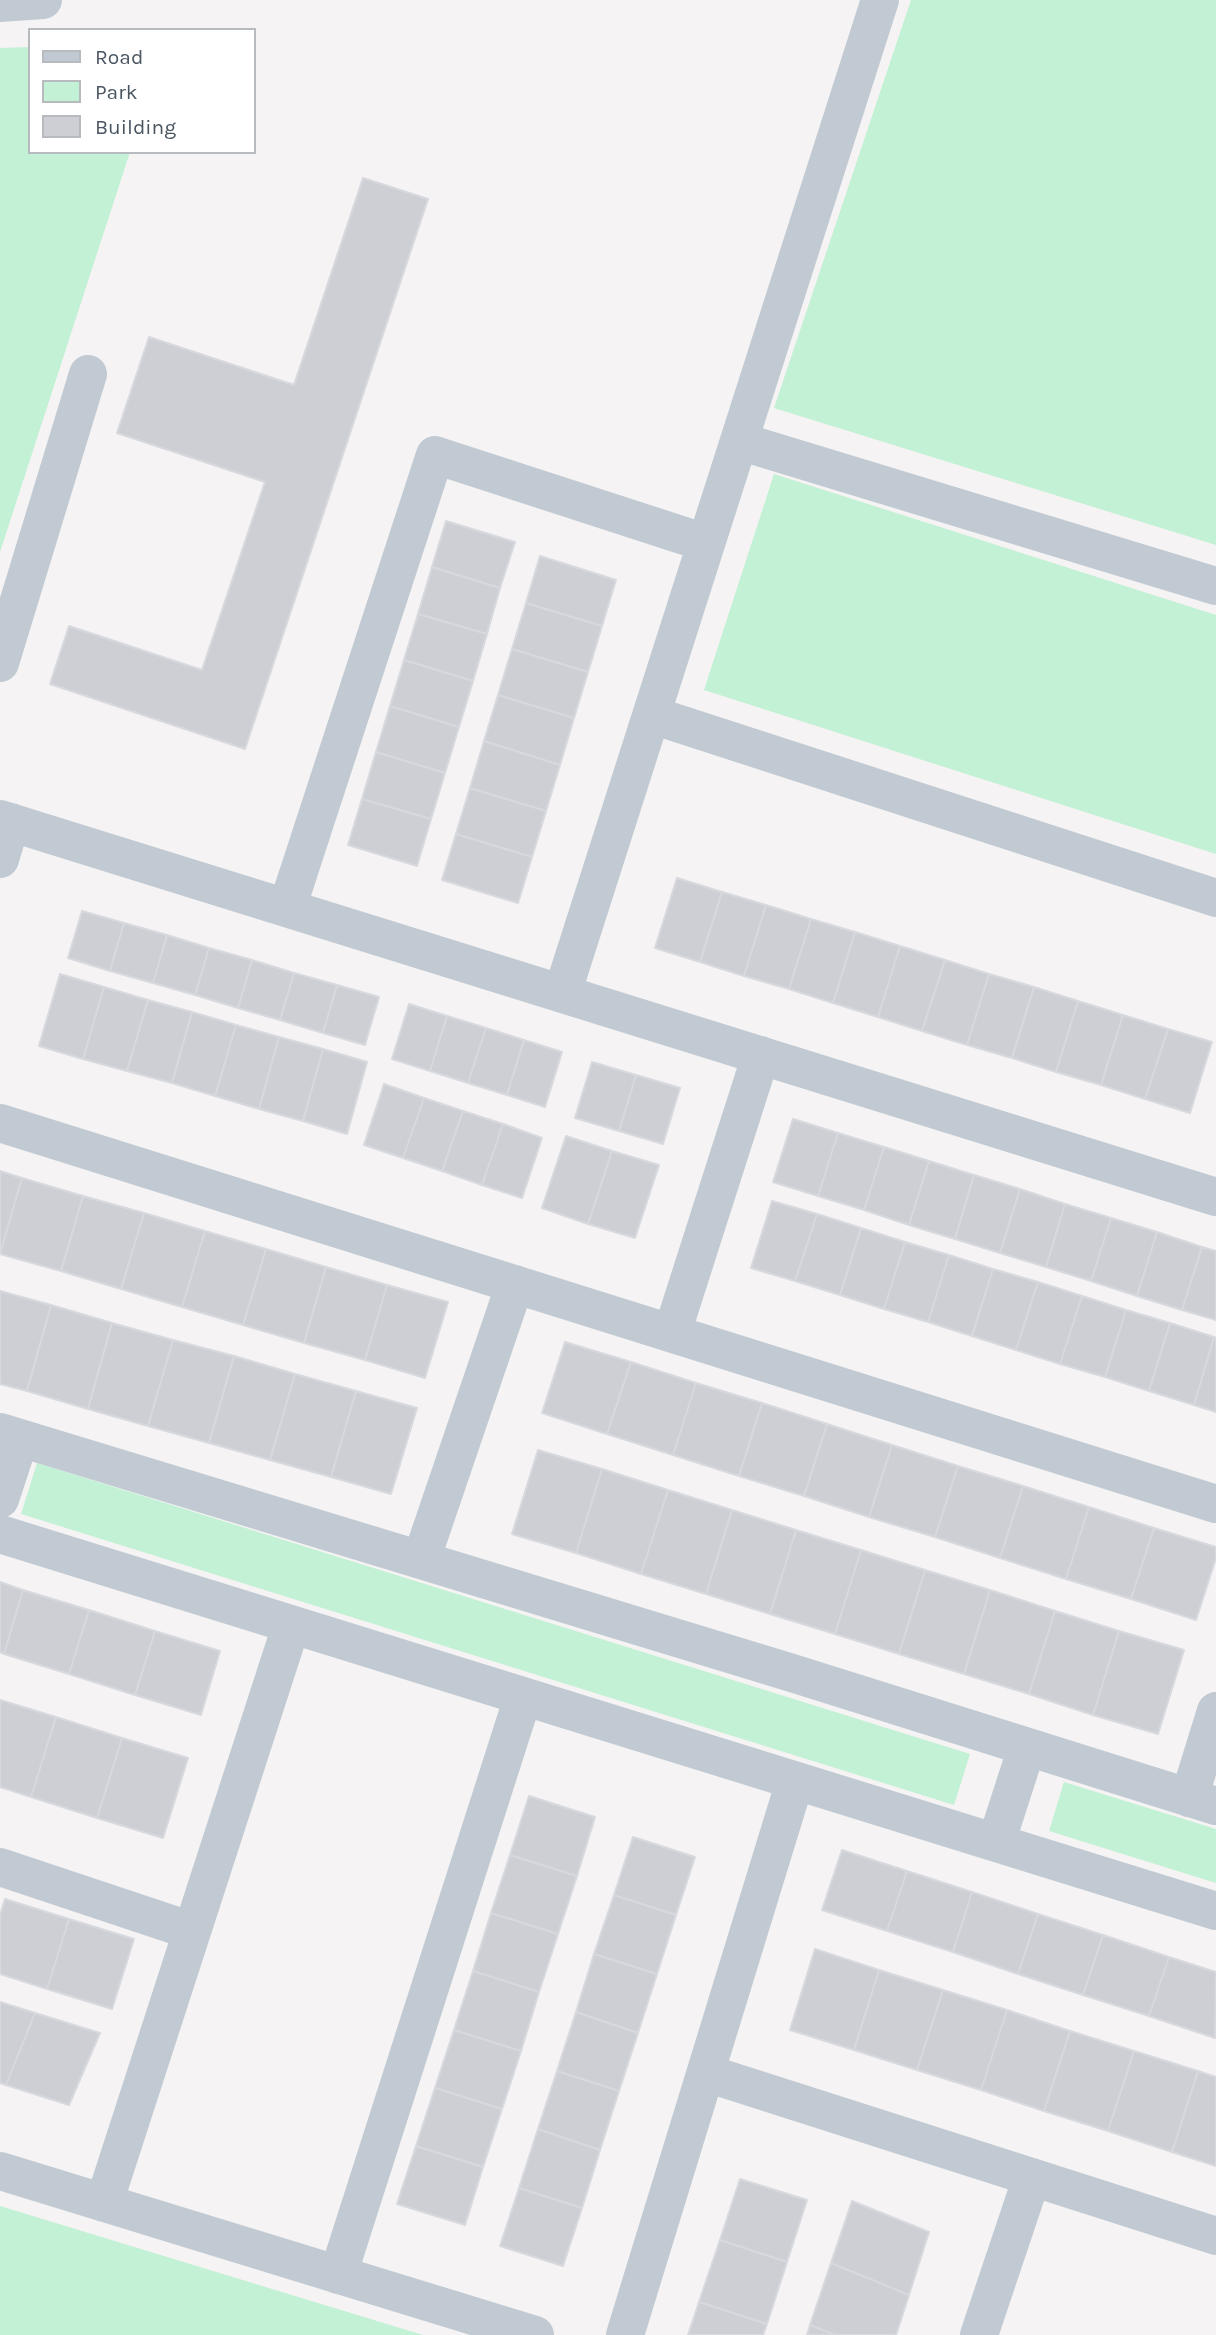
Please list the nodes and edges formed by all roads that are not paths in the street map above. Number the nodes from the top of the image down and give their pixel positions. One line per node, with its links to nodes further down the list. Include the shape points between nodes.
1 (43, 0): 3 (street)
2 (880, 0): 5 (street)
3 (0, 3)
4 (88, 374): 8 (street)
5 (739, 441): 6 (street); 7 (street)
6 (706, 543): 9 (street); 13 (street, via 435,455)
7 (1216, 586)
8 (0, 663)
9 (652, 715): 12 (street); 14 (street)
10 (6, 820): 11 (street); 13 (street)
11 (0, 859)
12 (1216, 898)
13 (287, 908): 14 (street)
14 (562, 994): 15 (street)
15 (761, 1055): 17 (street); 19 (street)
16 (0, 1123): 18 (street)
17 (1216, 1197)
18 (514, 1284): 19 (street); 24 (street)
19 (672, 1333): 22 (street)
20 (10, 1435): 21 (street); 24 (street)
21 (0, 1499)
22 (1216, 1504)
23 (0, 1534): 25 (street)
24 (421, 1560): 28 (street)
25 (291, 1626): 26 (street); 34 (street)
26 (523, 1697): 29 (street); 40 (street)
27 (1216, 1711): 30 (street)
28 (1027, 1747): 30 (street); 31 (street)
29 (795, 1782): 31 (street); 35 (street)
30 (1203, 1802)
31 (996, 1843): 33 (street)
32 (0, 1867): 34 (street)
33 (1216, 1911)
34 (192, 1931): 38 (street)
35 (706, 2073): 37 (street); 42 (street)
36 (0, 2171): 38 (street)
37 (1032, 2177): 39 (street); 43 (street)
38 (104, 2203): 40 (street)
39 (1216, 2236)
40 (338, 2275): 41 (street)
41 (535, 2335)
42 (625, 2335)
43 (979, 2335)

